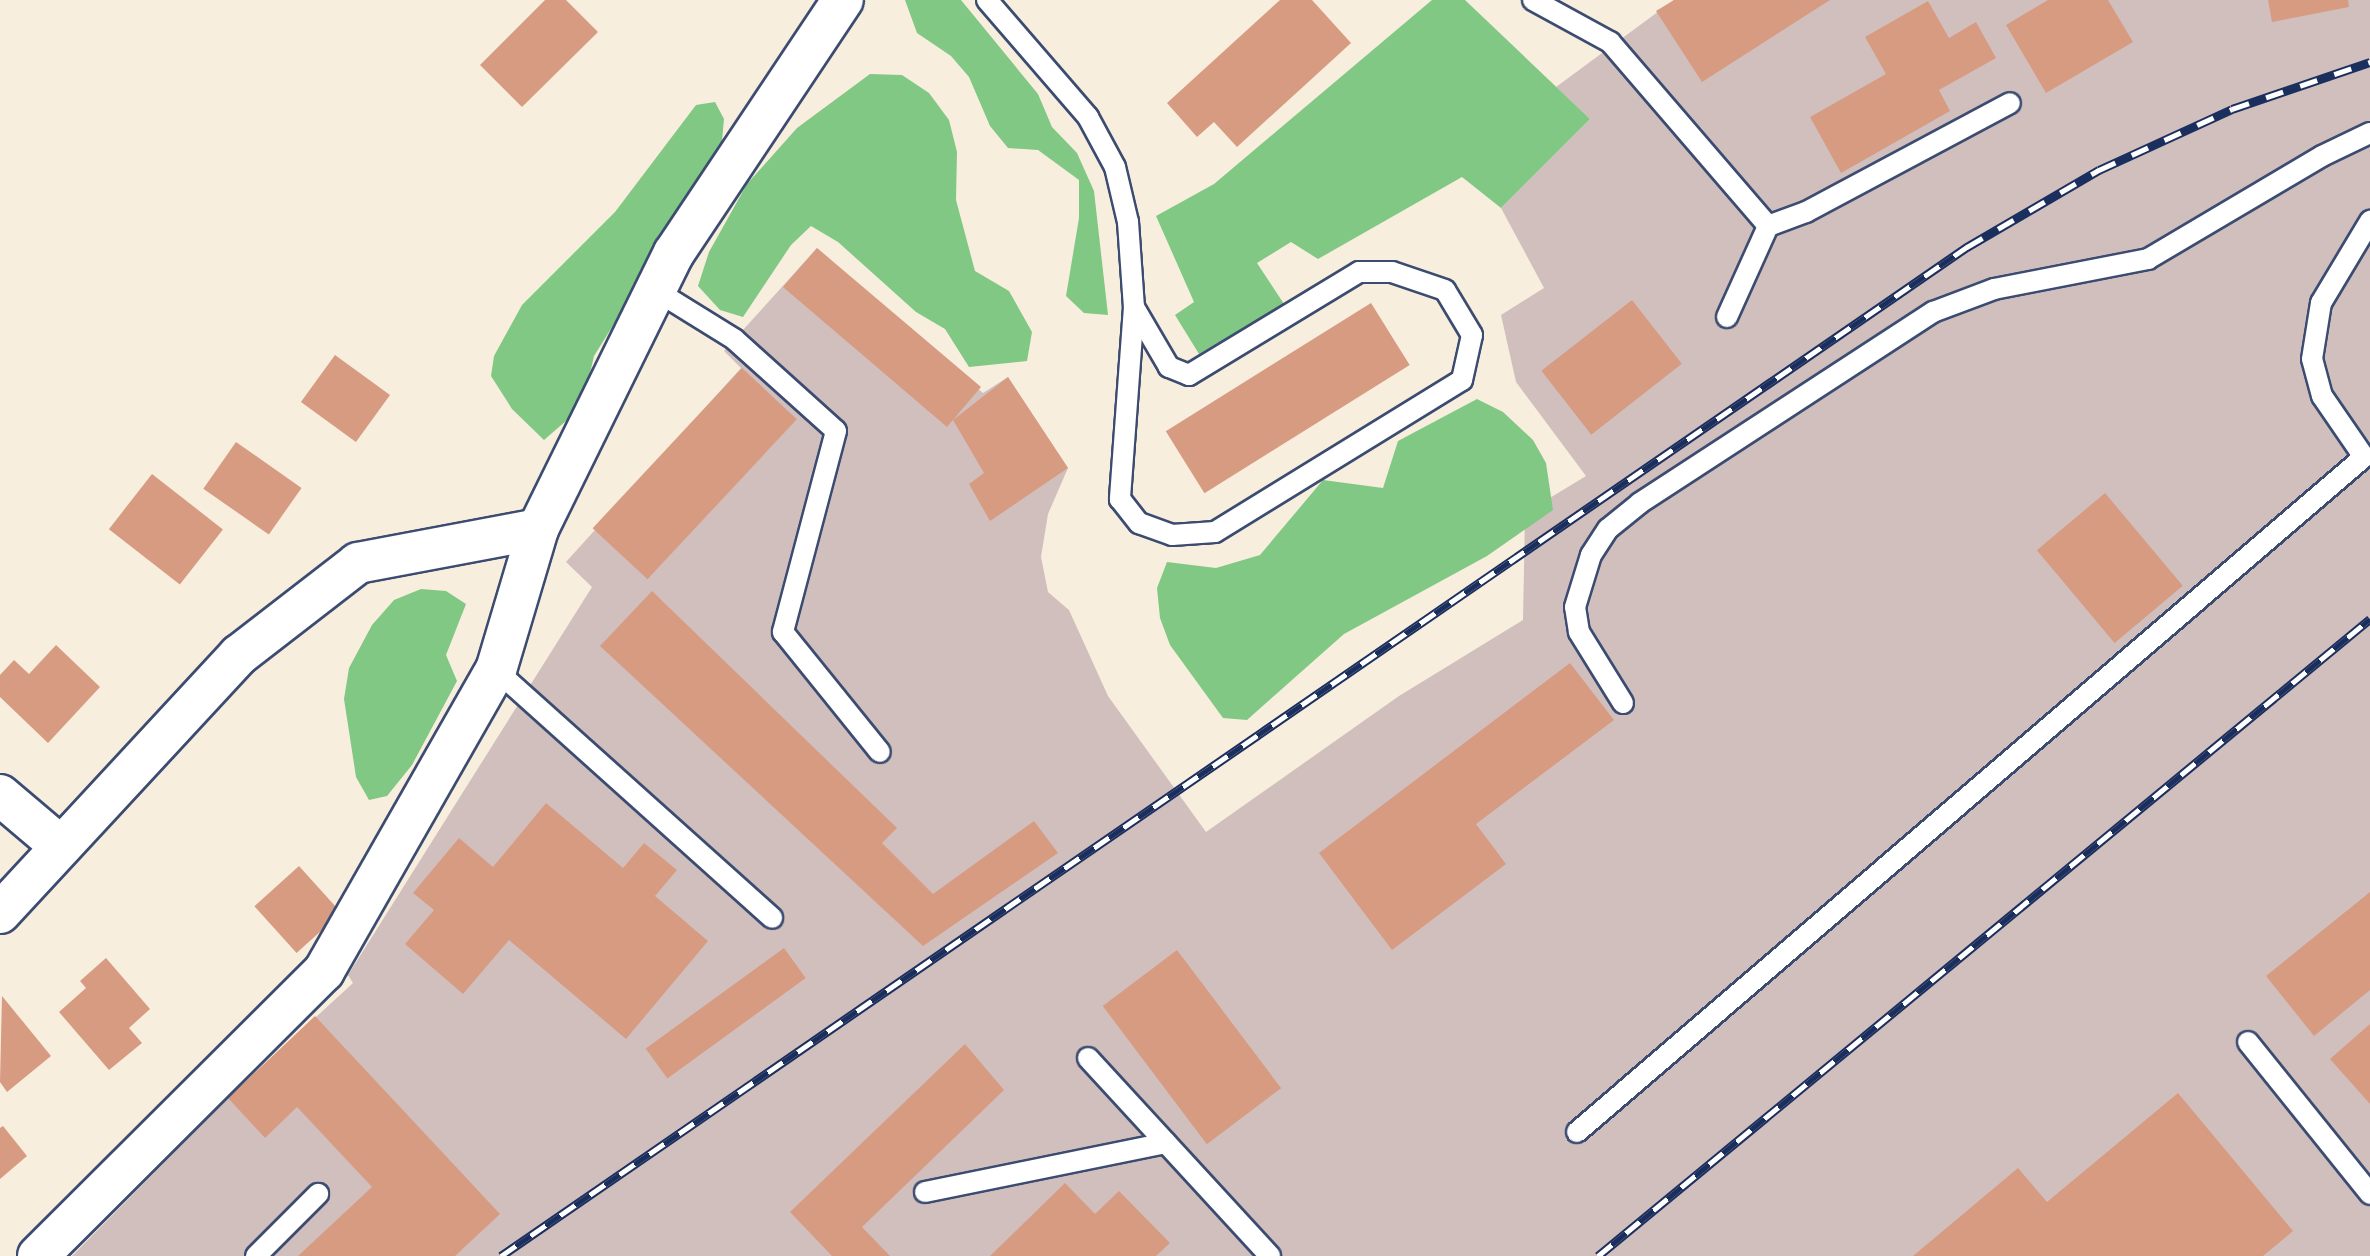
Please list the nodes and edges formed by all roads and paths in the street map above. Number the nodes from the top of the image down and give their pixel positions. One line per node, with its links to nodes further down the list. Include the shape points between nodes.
1 (843, 0): 8 (street, via 674,253)
2 (987, 0): 9 (lane, via 1088,117 1115,167 1128,222)
3 (1533, 0): 7 (lane, via 1610,42)
4 (2010, 103): 7 (lane, via 1806,212)
5 (2370, 133): 14 (lane, via 2148,259 1994,289 1933,312 1640,503 1600,542 1579,583 1575,607 1579,632)
6 (2370, 221): 11 (lane, via 2321,303 2312,359 2322,396)
7 (1768, 226): 10 (lane)
8 (655, 290): 12 (street); 15 (lane, via 734,339 836,431 783,632)
9 (1134, 307): 9 (lane, via 1169,367 1189,375 1359,272 1392,272 1445,290 1472,335 1462,380 1215,532 1172,535 1139,523 1120,499)
10 (1727, 317)
11 (2367, 459): 22 (lane)
12 (538, 529): 13 (street); 17 (street, via 358,563 239,655)
13 (496, 670): 19 (lane); 27 (street, via 324,971)
14 (1623, 703)
15 (880, 752)
16 (0, 795): 17 (street)
17 (59, 845): 18 (street)
18 (0, 913)
19 (772, 918)
20 (2248, 1042): 26 (lane)
21 (1088, 1058): 23 (lane)
22 (1577, 1132)
23 (1166, 1143): 24 (lane); 29 (lane)
24 (925, 1192)
25 (318, 1194): 28 (lane)
26 (2370, 1194)
27 (38, 1256)
28 (256, 1256)
29 (1270, 1256)

